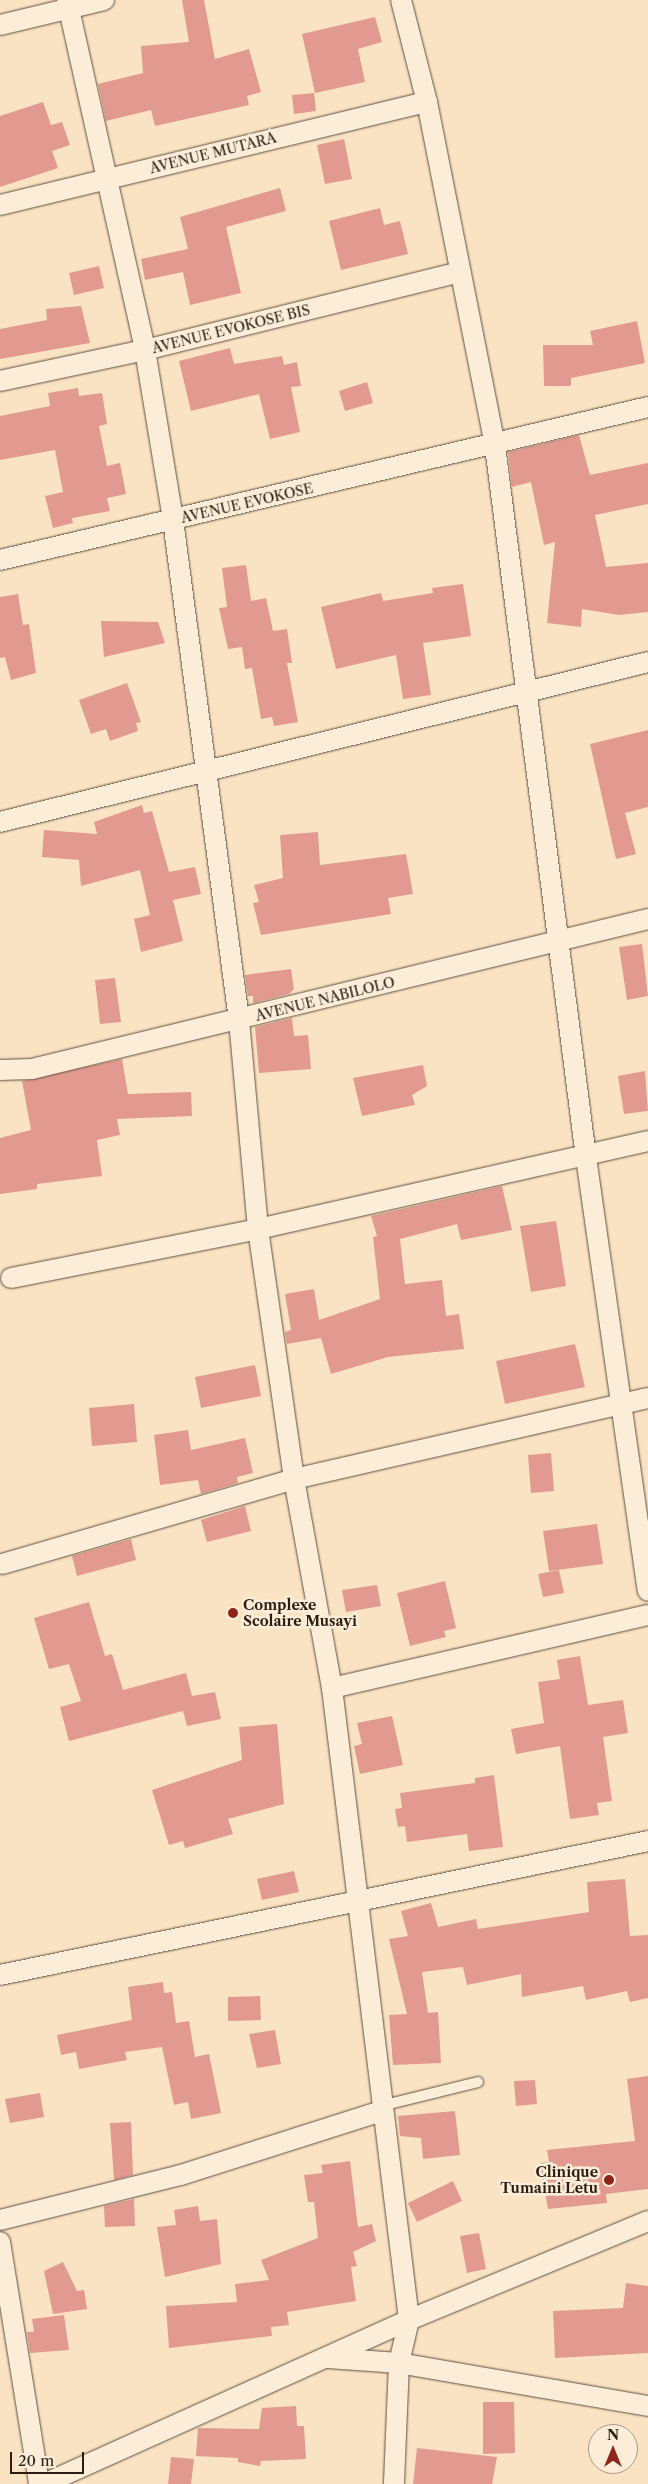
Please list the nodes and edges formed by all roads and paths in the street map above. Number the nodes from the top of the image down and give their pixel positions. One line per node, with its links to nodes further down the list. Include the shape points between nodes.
1 (104, 0): 3 (street)
2 (401, 0): 5 (street)
3 (68, 4): 4 (street); 6 (street)
4 (0, 25)
5 (426, 102): 6 (street, AVENUE MUTARA); 8 (street)
6 (105, 179): 7 (street, AVENUE MUTARA); 9 (street)
7 (0, 205)
8 (460, 272): 9 (street, AVENUE EVOKOSE BIS); 12 (street)
9 (145, 350): 10 (street, AVENUE EVOKOSE BIS); 13 (street)
10 (0, 381)
11 (648, 407): 12 (street, AVENUE EVOKOSE)
12 (495, 446): 13 (street, AVENUE EVOKOSE); 16 (street)
13 (173, 520): 14 (street, AVENUE EVOKOSE); 17 (street)
14 (0, 560)
15 (648, 662): 16 (street)
16 (526, 692): 17 (street); 20 (street)
17 (204, 774): 18 (street); 21 (street)
18 (0, 822)
19 (648, 919): 20 (street, AVENUE NABILOLO)
20 (559, 942): 21 (street, AVENUE NABILOLO); 24 (street)
21 (239, 1020): 22 (street, AVENUE NABILOLO, via 32,1069); 25 (street)
22 (0, 1070)
23 (648, 1141): 24 (street)
24 (586, 1157): 25 (street); 28 (street)
25 (258, 1229): 26 (street); 29 (street)
26 (11, 1278)
27 (648, 1398): 28 (street)
28 (621, 1405): 29 (street); 31 (street)
29 (294, 1479): 30 (street); 33 (street)
30 (2, 1564)
31 (648, 1591)
32 (648, 1615): 33 (street)
33 (332, 1688): 35 (street)
34 (648, 1841): 35 (street)
35 (356, 1902): 36 (street); 38 (street)
36 (0, 1975)
37 (478, 2082): 38 (lane)
38 (381, 2108): 39 (street, via 181,2174); 42 (street)
39 (0, 2220)
40 (648, 2221): 42 (street)
41 (0, 2242): 46 (street)
42 (409, 2320): 43 (street); 44 (street)
43 (326, 2358): 44 (street); 47 (street)
44 (399, 2363): 45 (street); 48 (street)
45 (648, 2406)
46 (39, 2484)
47 (44, 2484)
48 (394, 2484)

